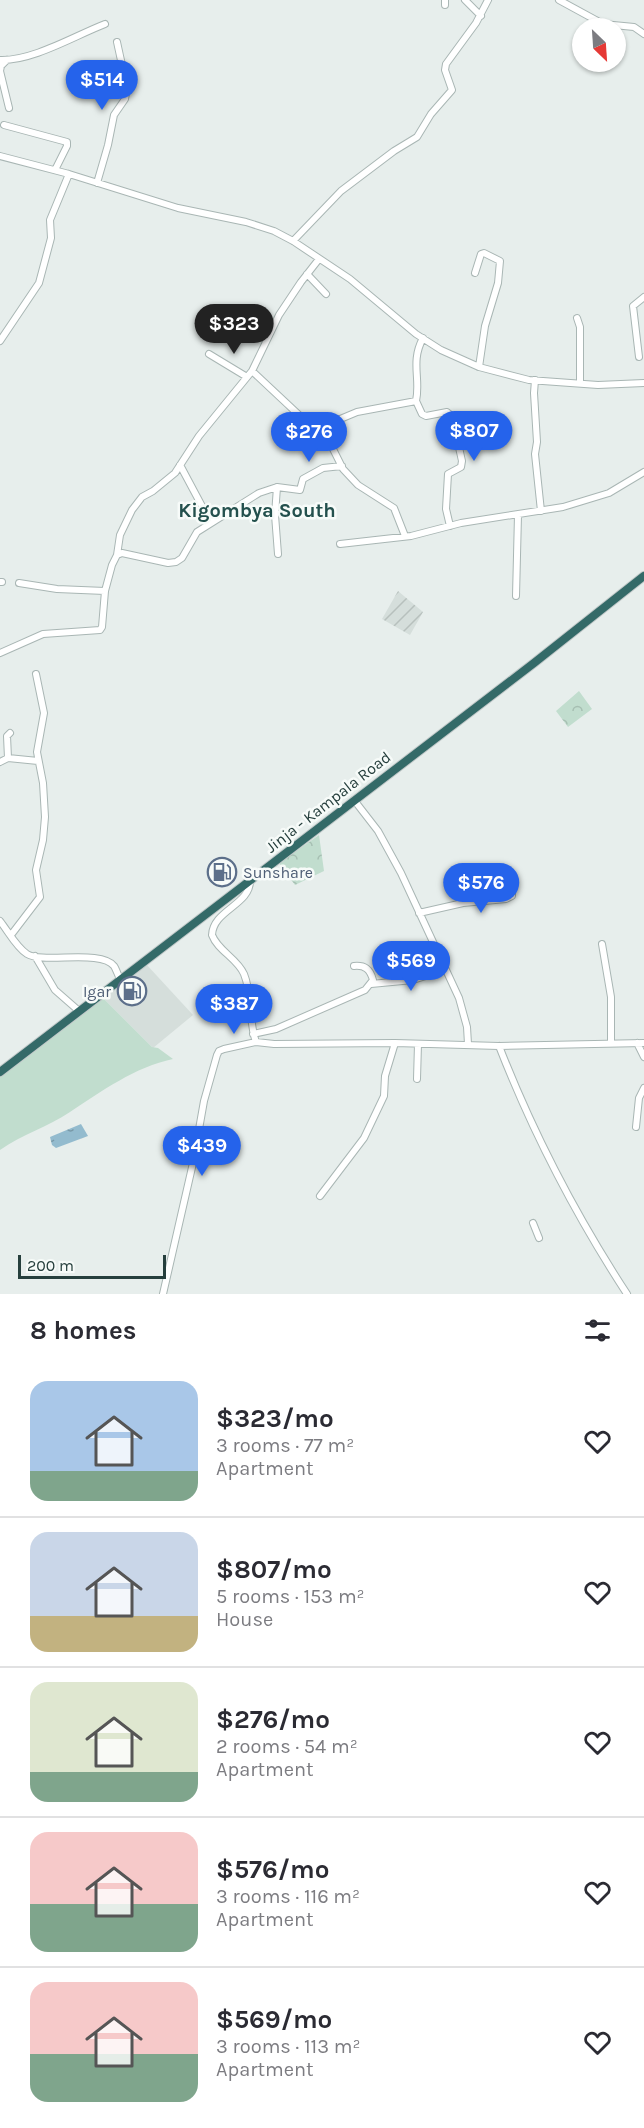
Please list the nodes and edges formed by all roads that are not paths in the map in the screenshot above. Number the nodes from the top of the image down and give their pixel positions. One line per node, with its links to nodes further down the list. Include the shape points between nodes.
1 (465, 0): 4 (street)
2 (488, 0): 4 (street)
3 (559, 0): 6 (street, via 603,24 634,27)
4 (481, 16): 15 (street, via 446,64 452,90 417,137 341,191)
5 (105, 24): 8 (street, via 31,54)
6 (644, 34)
7 (117, 42): 14 (street, via 126,96 114,115)
8 (4, 60): 9 (street, via 0,71)
9 (9, 108)
10 (4, 125): 12 (street, via 67,141)
11 (0, 156): 12 (street)
12 (54, 170): 13 (street)
13 (69, 174): 14 (street); 23 (street, via 50,220 51,238 39,283)
14 (97, 183): 15 (street, via 178,208 262,226)
15 (293, 241): 16 (street)
16 (319, 259): 18 (street); 22 (street)
17 (475, 273): 26 (street, via 483,253 500,261)
18 (307, 274): 19 (street); 27 (street, via 279,315)
19 (326, 294)
20 (644, 297): 25 (street, via 633,306)
21 (577, 318): 29 (street)
22 (423, 338): 26 (street); 31 (street, via 415,369)
23 (0, 341)
24 (209, 354): 27 (street)
25 (639, 357)
26 (479, 367): 28 (street)
27 (250, 374): 32 (street); 33 (street)
28 (535, 381): 29 (street); 37 (street, via 535,454)
29 (580, 383): 30 (street)
30 (644, 383)
31 (416, 401): 32 (street, via 357,411); 40 (street, via 426,416 447,412 452,416 462,461 461,467 448,474 446,509)
32 (314, 430): 34 (street, via 331,446)
33 (180, 465): 39 (street); 44 (street, via 165,483 137,502 122,528)
34 (342, 466): 36 (street, via 323,468 302,481 300,490); 41 (street, via 366,491 394,508)
35 (644, 472): 37 (street, via 597,498)
36 (277, 487): 39 (street, via 259,493); 43 (street)
37 (541, 511): 38 (street)
38 (518, 515): 40 (street); 48 (street)
39 (211, 523): 44 (street, via 197,532 176,562)
40 (450, 526): 41 (street)
41 (405, 536): 42 (street)
42 (340, 544)
43 (278, 554)
44 (117, 555): 47 (street)
45 (644, 576): 55 (highway, Jinja - Kampala Road)
46 (19, 583): 47 (street)
47 (105, 591): 49 (street, via 100,630 43,634)
48 (516, 596)
49 (0, 653)
50 (36, 674): 53 (street, via 44,713)
51 (10, 733): 52 (street)
52 (8, 758): 53 (street); 54 (street)
53 (38, 761): 60 (street, via 45,817 36,870 40,897)
54 (0, 762)
55 (354, 800): 56 (highway, Jinja - Kampala Road); 58 (street, via 378,831)
56 (250, 881): 65 (highway, Jinja - Kampala Road); 68 (street, via 248,892 214,924 212,935 244,974)
57 (512, 886): 58 (street, via 512,896 506,899)
58 (419, 913): 64 (street)
59 (0, 921): 60 (street)
60 (11, 935): 62 (street, via 27,954)
61 (602, 944): 71 (street, via 611,997)
62 (35, 956): 65 (street, via 109,962); 67 (street, via 55,990)
63 (354, 966): 66 (street, via 366,968 373,980)
64 (445, 970): 66 (street, via 413,980); 74 (street, via 464,1014)
65 (120, 979): 67 (highway, Jinja - Kampala Road)
66 (371, 984): 68 (street, via 331,1006 276,1029)
67 (80, 1011): 77 (highway, Jinja - Kampala Road)
68 (253, 1034): 69 (street)
69 (256, 1042): 70 (street); 84 (street, via 217,1054)
70 (395, 1043): 73 (street); 81 (street, via 384,1096 364,1138)
71 (611, 1043): 72 (street); 75 (street)
72 (640, 1043): 76 (street)
73 (418, 1044): 74 (street); 78 (street)
74 (468, 1044): 75 (street)
75 (499, 1046): 85 (street, via 568,1196)
76 (644, 1057)
77 (0, 1072)
78 (417, 1079)
79 (644, 1088): 80 (street)
80 (636, 1126)
81 (320, 1196)
82 (533, 1223): 83 (street)
83 (539, 1238)
84 (163, 1294)
85 (627, 1294)

